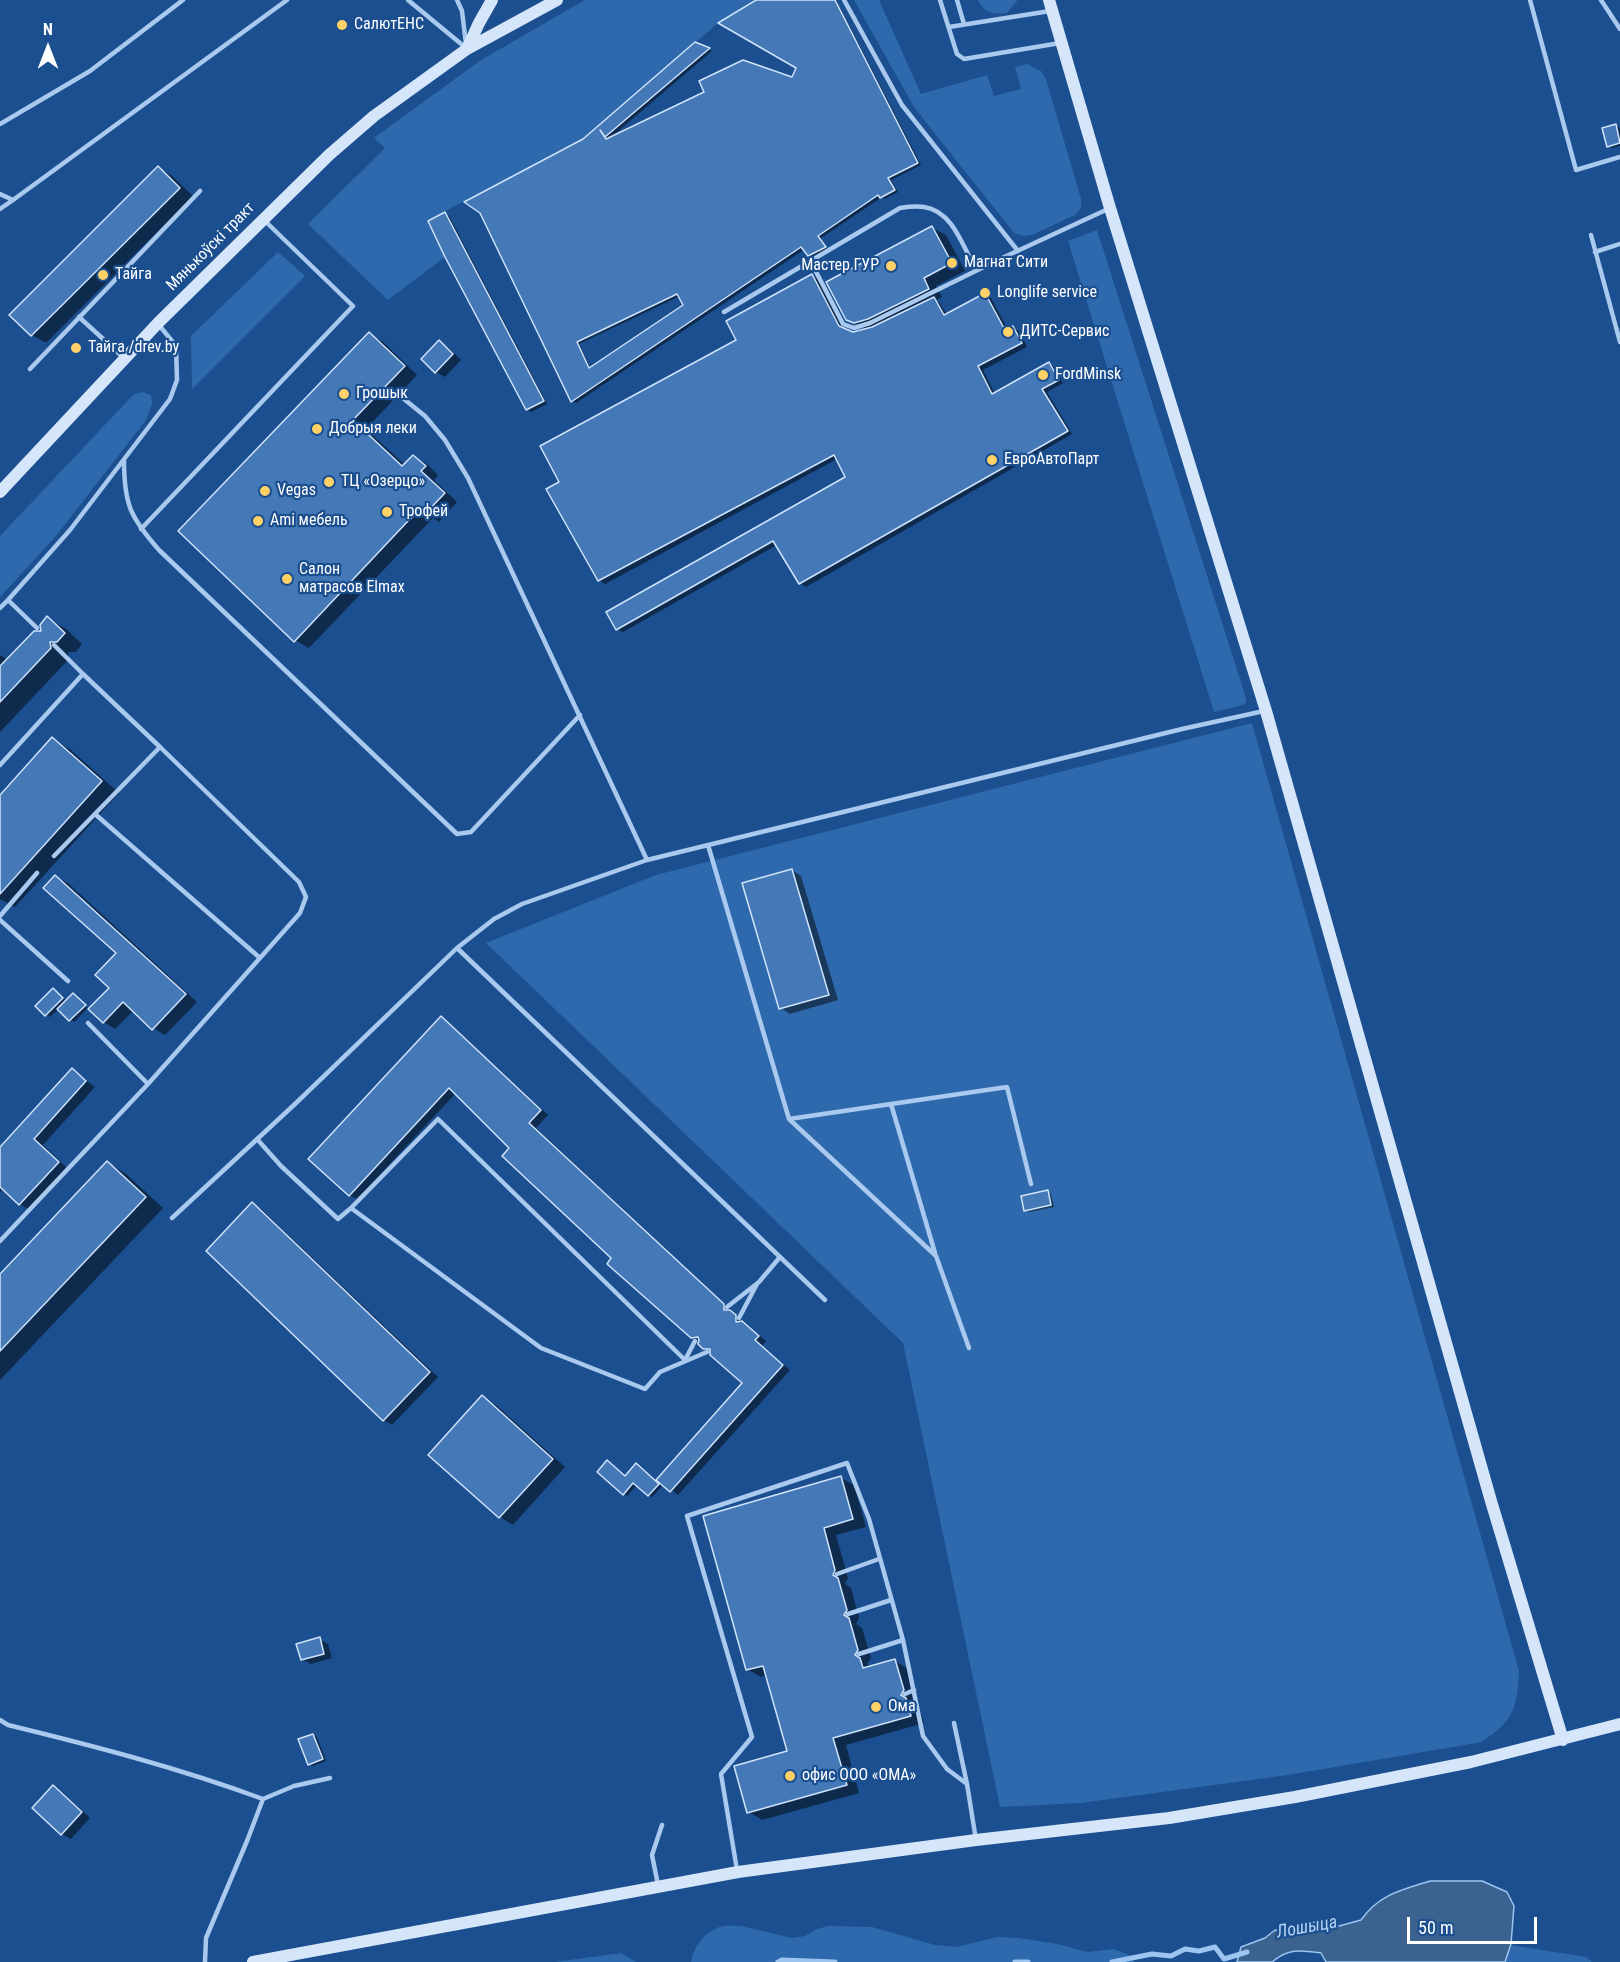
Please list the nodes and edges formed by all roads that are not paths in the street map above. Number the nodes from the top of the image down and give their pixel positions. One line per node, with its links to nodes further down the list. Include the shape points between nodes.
1 (183, 0): 18 (lane, via 90,71)
2 (287, 0): 22 (lane)
3 (408, 0): 17 (lane)
4 (457, 0): 17 (lane)
5 (492, 0): 17 (street, Мянькоўскі тракт)
6 (557, 0): 17 (street, Мянькоўскі тракт)
7 (844, 0): 28 (lane, via 902,105)
8 (940, 0): 14 (lane)
9 (957, 0): 13 (lane)
10 (1530, 0): 19 (lane, via 1576,170)
11 (1601, 0): 15 (lane)
12 (1051, 5): 13 (lane); 16 (street)
13 (964, 24): 14 (lane)
14 (949, 27): 16 (lane, via 957,54 964,59)
15 (1620, 29)
16 (1062, 42): 23 (street)
17 (467, 49): 25 (street, Мянькоўскі тракт, via 374,116)
18 (0, 124)
19 (1620, 157)
20 (200, 191): 33 (lane)
21 (0, 195): 22 (lane)
22 (13, 200): 24 (lane)
23 (1110, 208): 28 (lane); 47 (street)
24 (0, 209)
25 (262, 219): 34 (street, Мянькоўскі тракт); 41 (lane, via 353,306)
26 (1591, 236): 29 (lane)
27 (1620, 244): 29 (lane)
28 (1018, 251): 31 (lane)
29 (1595, 252): 35 (lane)
30 (810, 260): 31 (lane, via 900,208 921,206 948,219); 31 (lane, via 843,324 854,328); 32 (lane)
31 (976, 270)
32 (724, 312)
33 (79, 317): 36 (lane); 37 (lane)
34 (158, 323): 36 (street, Мянькоўскі тракт); 39 (lane, via 176,346 177,380 170,399)
35 (1620, 342)
36 (124, 358): 40 (street, Мянькоўскі тракт)
37 (30, 369)
38 (399, 395): 48 (lane, via 425,416 468,478)
39 (124, 460): 41 (lane, via 128,505); 42 (lane, via 70,530)
40 (0, 492)
41 (141, 529): 48 (lane, via 457,834 471,832)
42 (8, 600): 43 (lane); 44 (lane)
43 (0, 608)
44 (37, 628)
45 (54, 645): 46 (lane)
46 (83, 674): 49 (lane); 50 (lane)
47 (1266, 711): 52 (lane); 90 (street)
48 (580, 715): 54 (lane)
49 (160, 747): 51 (lane); 58 (lane, via 299,882 306,897 300,913)
50 (0, 765)
51 (95, 814): 53 (lane); 58 (lane)
52 (708, 845): 54 (lane); 63 (lane)
53 (54, 856)
54 (647, 860): 57 (lane, via 522,903)
55 (37, 873): 56 (lane)
56 (0, 918): 59 (lane)
57 (457, 948): 64 (lane); 70 (lane)
58 (260, 958): 61 (lane)
59 (68, 981)
60 (88, 1023): 61 (lane)
61 (148, 1084): 68 (lane)
62 (891, 1104): 63 (lane); 65 (lane, via 1007,1087); 69 (lane)
63 (789, 1119): 69 (lane)
64 (257, 1139): 66 (lane, via 338,1219); 67 (lane)
65 (1031, 1184)
66 (351, 1208): 78 (lane, via 541,1348 645,1389 660,1372); 78 (lane, via 438,1119)
67 (172, 1218)
68 (0, 1241)
69 (936, 1256): 76 (lane)
70 (780, 1257): 71 (lane); 72 (lane)
71 (759, 1282): 73 (lane); 74 (lane)
72 (825, 1300)
73 (727, 1307)
74 (739, 1318)
75 (695, 1341): 78 (lane)
76 (969, 1348)
77 (707, 1352): 78 (lane)
78 (685, 1360)
79 (879, 1559): 80 (lane); 81 (lane); 96 (lane, via 847,1463 687,1516 752,1737 720,1774)
80 (837, 1574)
81 (891, 1600): 82 (lane); 83 (lane)
82 (848, 1614)
83 (903, 1640): 84 (lane); 85 (lane)
84 (859, 1654)
85 (914, 1690): 86 (lane); 92 (lane, via 923,1736 947,1768)
86 (905, 1694)
87 (0, 1720): 93 (lane, via 209,1779)
88 (954, 1723): 92 (lane)
89 (1620, 1724): 90 (street)
90 (1563, 1740): 95 (street, via 1295,1797 1169,1818)
91 (330, 1778): 93 (lane)
92 (967, 1784): 95 (lane)
93 (262, 1798): 98 (lane, via 206,1938)
94 (662, 1825): 97 (lane, via 652,1855)
95 (976, 1840): 96 (street)
96 (738, 1872): 97 (street)
97 (659, 1887): 99 (street)
98 (205, 1962)
99 (253, 1962)

